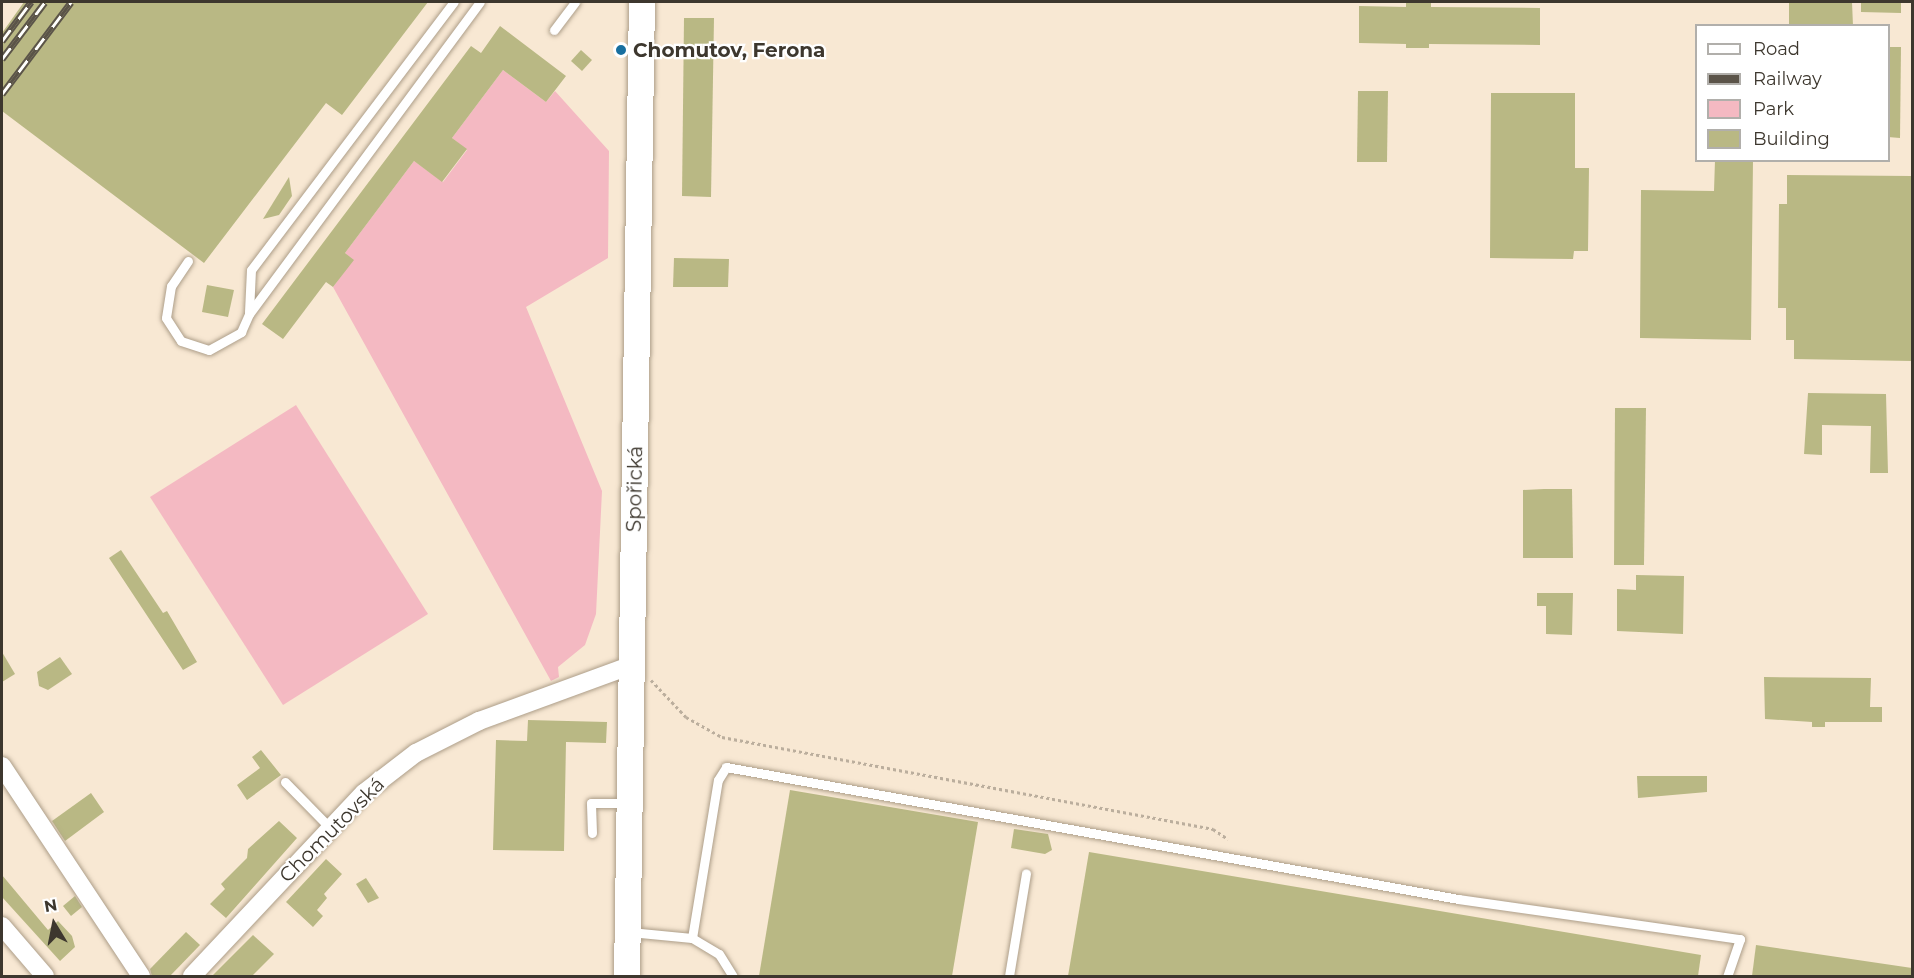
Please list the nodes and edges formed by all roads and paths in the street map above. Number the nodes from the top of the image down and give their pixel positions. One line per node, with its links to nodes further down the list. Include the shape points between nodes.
1 (454, 2): 7 (lane, via 251,270)
2 (480, 2): 7 (lane)
3 (575, 2): 5 (lane)
4 (642, 2): 8 (street, Spořická)
5 (554, 30)
6 (188, 261): 7 (lane, via 165,301 166,318 181,341 208,350 227,344 241,332)
7 (249, 314)
8 (632, 665): 11 (street, Spořická); 12 (street, Chomutovská, via 479,721 416,753 364,793); 14 (path, via 686,717 722,737 1213,829)
9 (2, 766): 20 (street)
10 (285, 782): 12 (lane)
11 (629, 803): 13 (lane, via 591,803); 17 (street, Spořická)
12 (330, 828): 21 (street, Chomutovská)
13 (592, 833)
14 (1228, 839)
15 (1026, 873): 24 (lane)
16 (2, 926): 19 (street)
17 (627, 932): 18 (lane); 22 (street, Spořická)
18 (692, 938): 23 (lane, via 719,954); 25 (lane, via 718,780 726,767 1458,899 1740,939)
19 (45, 976)
20 (141, 976)
21 (192, 976)
22 (627, 976)
23 (733, 976)
24 (1009, 976)
25 (1727, 976)

